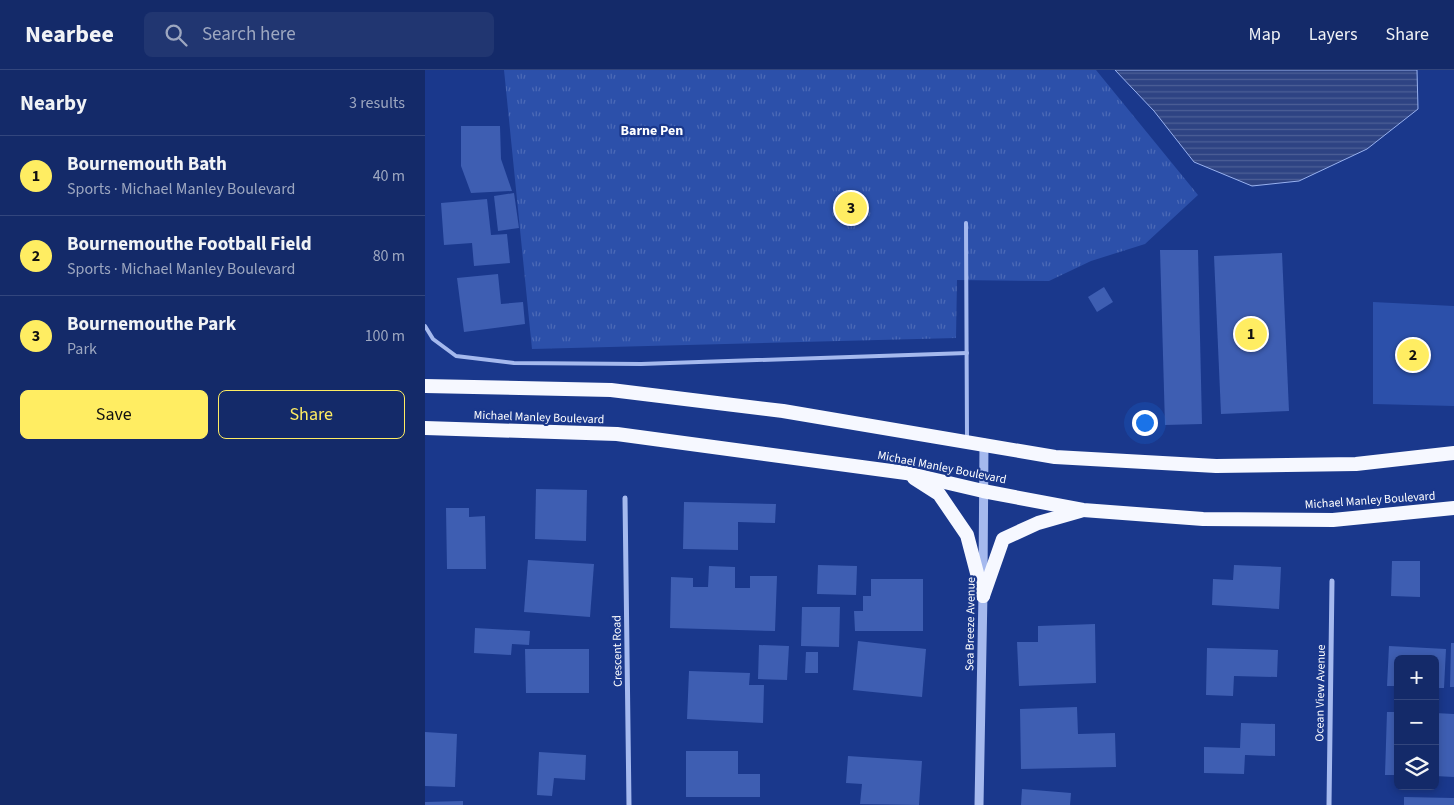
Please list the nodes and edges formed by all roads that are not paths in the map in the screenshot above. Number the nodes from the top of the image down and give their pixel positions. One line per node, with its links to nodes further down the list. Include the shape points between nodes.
1 (966, 223): 3 (lane)
2 (425, 326): 3 (lane, via 433,339 456,356 513,363 641,364)
3 (967, 353): 6 (lane)
4 (425, 386): 6 (highway, via 611,390 783,411)
5 (425, 428): 9 (highway, Michael Manley Boulevard, via 617,434)
6 (967, 441): 7 (highway)
7 (984, 443): 8 (highway, via 1055,457 1216,466 1356,464); 10 (street, Sea Breeze Avenue)
8 (1454, 453)
9 (906, 473): 10 (highway, Michael Manley Boulevard); 15 (highway, via 939,494 967,535)
10 (983, 491): 13 (highway, Michael Manley Boulevard); 15 (street, Sea Breeze Avenue)
11 (625, 498): 16 (street, Crescent Road)
12 (1454, 508): 13 (highway, Michael Manley Boulevard, via 1333,520 1203,520)
13 (1083, 510): 15 (highway, via 1038,523 1003,539)
14 (1332, 581): 18 (street, Ocean View Avenue)
15 (983, 596): 17 (street, Sea Breeze Avenue)
16 (629, 805)
17 (979, 805)
18 (1329, 805)

